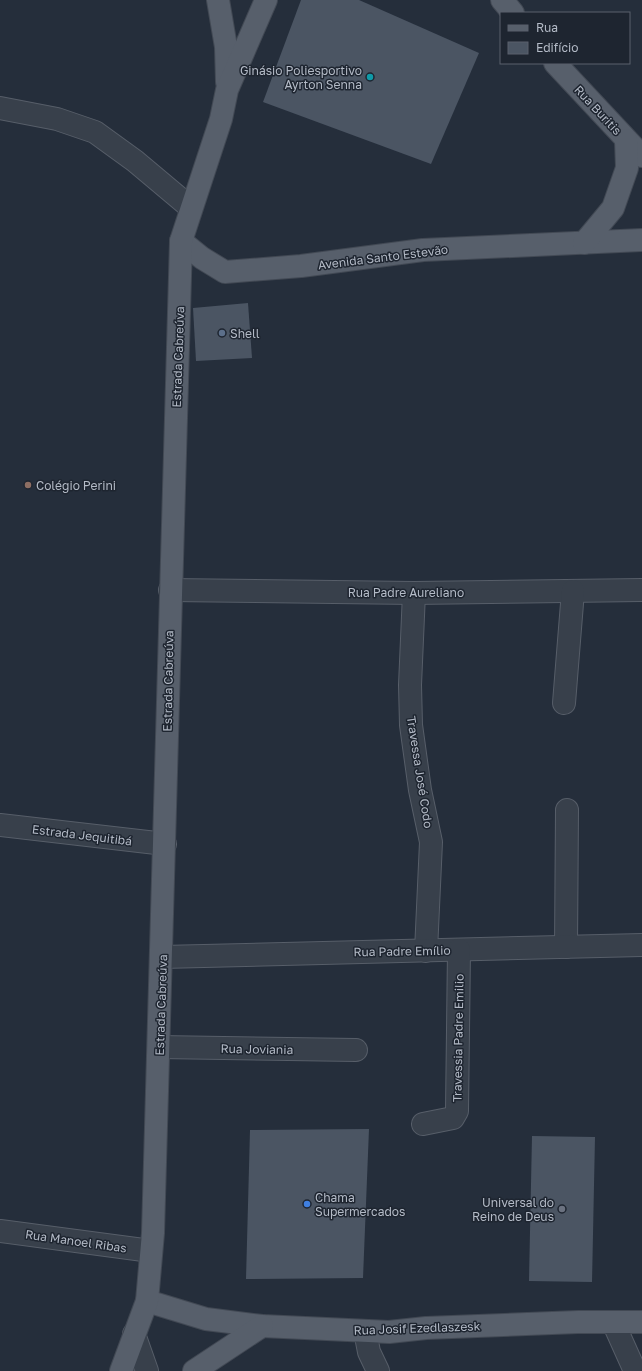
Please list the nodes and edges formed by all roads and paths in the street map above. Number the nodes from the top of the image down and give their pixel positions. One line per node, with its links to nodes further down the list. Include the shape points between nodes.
1 (218, 0): 6 (main road, via 226,47)
2 (266, 0): 6 (main road, Estrada Cabreúva)
3 (502, 0): 4 (main road)
4 (511, 12)
5 (556, 64): 8 (main road, Rua Buritis)
6 (227, 90): 10 (main road, Estrada Cabreúva, via 221,119)
7 (0, 108): 10 (street, via 57,119 95,132 135,161)
8 (626, 140): 9 (main road, Rua Buritis); 13 (main road, via 627,168 612,208)
9 (642, 156)
10 (191, 208): 12 (main road, Estrada Cabreúva)
11 (642, 240): 13 (main road, Avenida Santo Estevão)
12 (181, 241): 13 (main road, Avenida Santo Estevão, via 225,272 301,266 422,250); 14 (main road, Estrada Cabreúva)
13 (584, 243)
14 (170, 590): 17 (street, Rua Padre Aureliano); 21 (main road, Estrada Cabreúva)
15 (642, 590): 16 (street, Rua Padre Aureliano)
16 (573, 591): 17 (street, Rua Padre Aureliano); 18 (street)
17 (414, 593): 25 (street, Travessa José Codo, via 411,725 420,790 431,842)
18 (564, 703)
19 (567, 810): 23 (street)
20 (0, 825): 21 (street, Estrada Jequitibá)
21 (165, 844): 26 (main road, Estrada Cabreúva)
22 (642, 945): 23 (street, Rua Padre Emílio)
23 (566, 947): 24 (street, Rua Padre Emílio)
24 (459, 950): 25 (street, Rua Padre Emílio); 29 (street, Travessia Padre Emilio, via 457,1112 453,1118)
25 (426, 951): 26 (street, Rua Padre Emílio)
26 (162, 957): 27 (main road, Estrada Cabreúva)
27 (159, 1047): 28 (street, Rua Joviania); 31 (main road, Estrada Cabreúva)
28 (356, 1050)
29 (423, 1124)
30 (0, 1231): 31 (street, Rua Manoel Ribas)
31 (151, 1251): 32 (main road, Estrada Cabreúva)
32 (147, 1301): 35 (main road, Rua Josif Ezedlaszesk, via 206,1319); 37 (main road, Estrada Cabreúva)
33 (613, 1322): 34 (main road, Rua Josif Ezedlaszesk); 36 (main road, Rua Josif Ezedlaszesk); 42 (street)
34 (642, 1322)
35 (262, 1326): 36 (main road, Rua Josif Ezedlaszesk); 40 (main road)
36 (365, 1331): 41 (street, via 369,1352)
37 (134, 1334): 38 (main road, Estrada Cabreúva); 39 (street)
38 (121, 1371)
39 (147, 1371)
40 (194, 1371)
41 (378, 1371)
42 (636, 1371)

